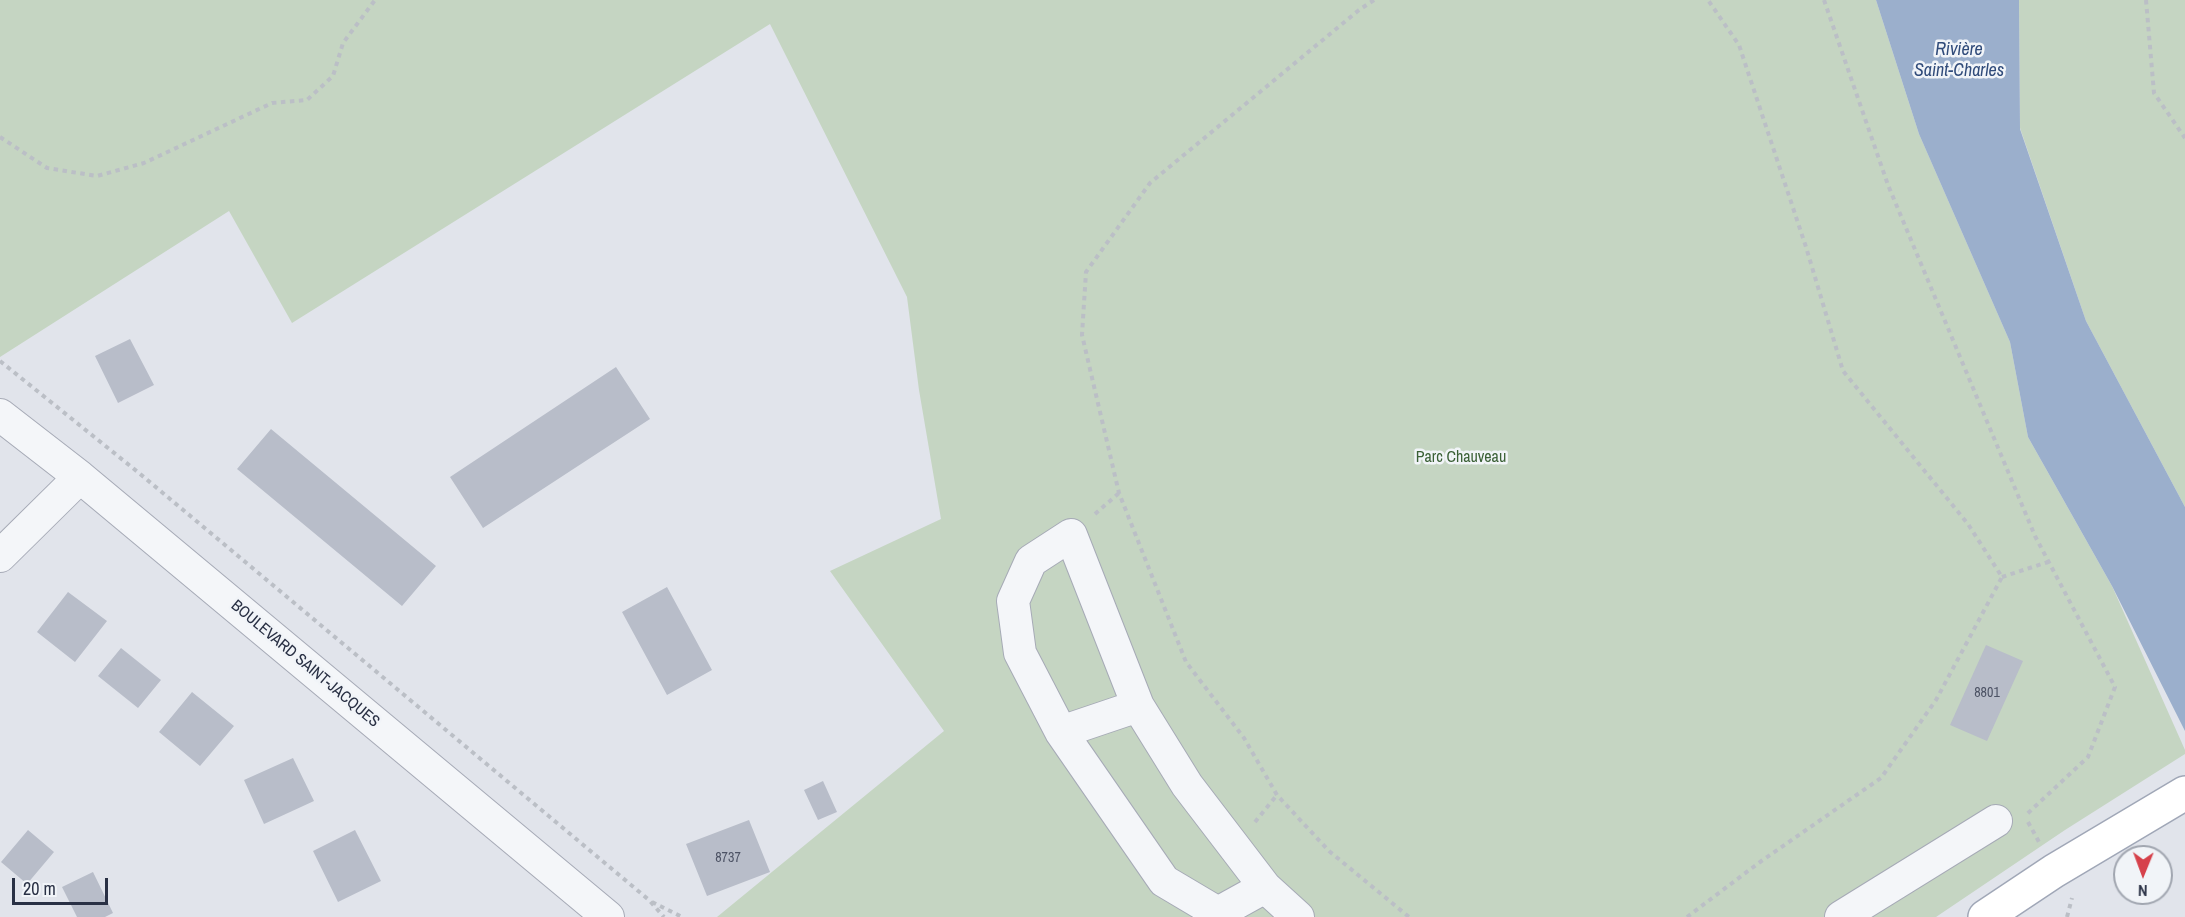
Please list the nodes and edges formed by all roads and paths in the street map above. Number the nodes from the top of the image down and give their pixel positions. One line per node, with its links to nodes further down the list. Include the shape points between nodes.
1 (375, 0): 6 (path, via 343,43 333,76 307,100 272,103 144,163 97,176 47,168)
2 (1374, 0): 25 (path, via 1150,183 1086,272 1082,335 1119,494 1186,662 1244,738 1277,795 1329,851)
3 (1708, 0): 13 (path, via 1739,45 1843,371 1968,524)
4 (1824, 0): 12 (path, via 1888,185)
5 (2146, 0): 7 (path, via 2154,93)
6 (0, 137)
7 (2185, 138)
8 (0, 361): 20 (path)
9 (0, 415): 10 (street, BOULEVARD SAINT-JACQUES)
10 (80, 477): 11 (street); 21 (street, BOULEVARD SAINT-JACQUES)
11 (0, 556)
12 (2048, 562): 13 (path); 18 (path, via 2115,687 2088,757 2025,816)
13 (2002, 577): 26 (path, via 1936,700 1881,778)
14 (1138, 706): 15 (street); 15 (street, via 1071,535 1031,561 1013,601 1020,653); 19 (street, via 1187,785)
15 (1061, 732): 19 (street, via 1164,881 1218,914)
16 (2185, 793): 18 (main road)
17 (1996, 821): 27 (street)
18 (2054, 871): 28 (main road); 29 (path, via 2073,893)
19 (1265, 887): 24 (street)
20 (649, 900): 22 (path); 23 (path)
21 (608, 917)
22 (664, 917)
23 (682, 917)
24 (1298, 917)
25 (1409, 917)
26 (1687, 917)
27 (1840, 917)
28 (1985, 917)
29 (2067, 917)

